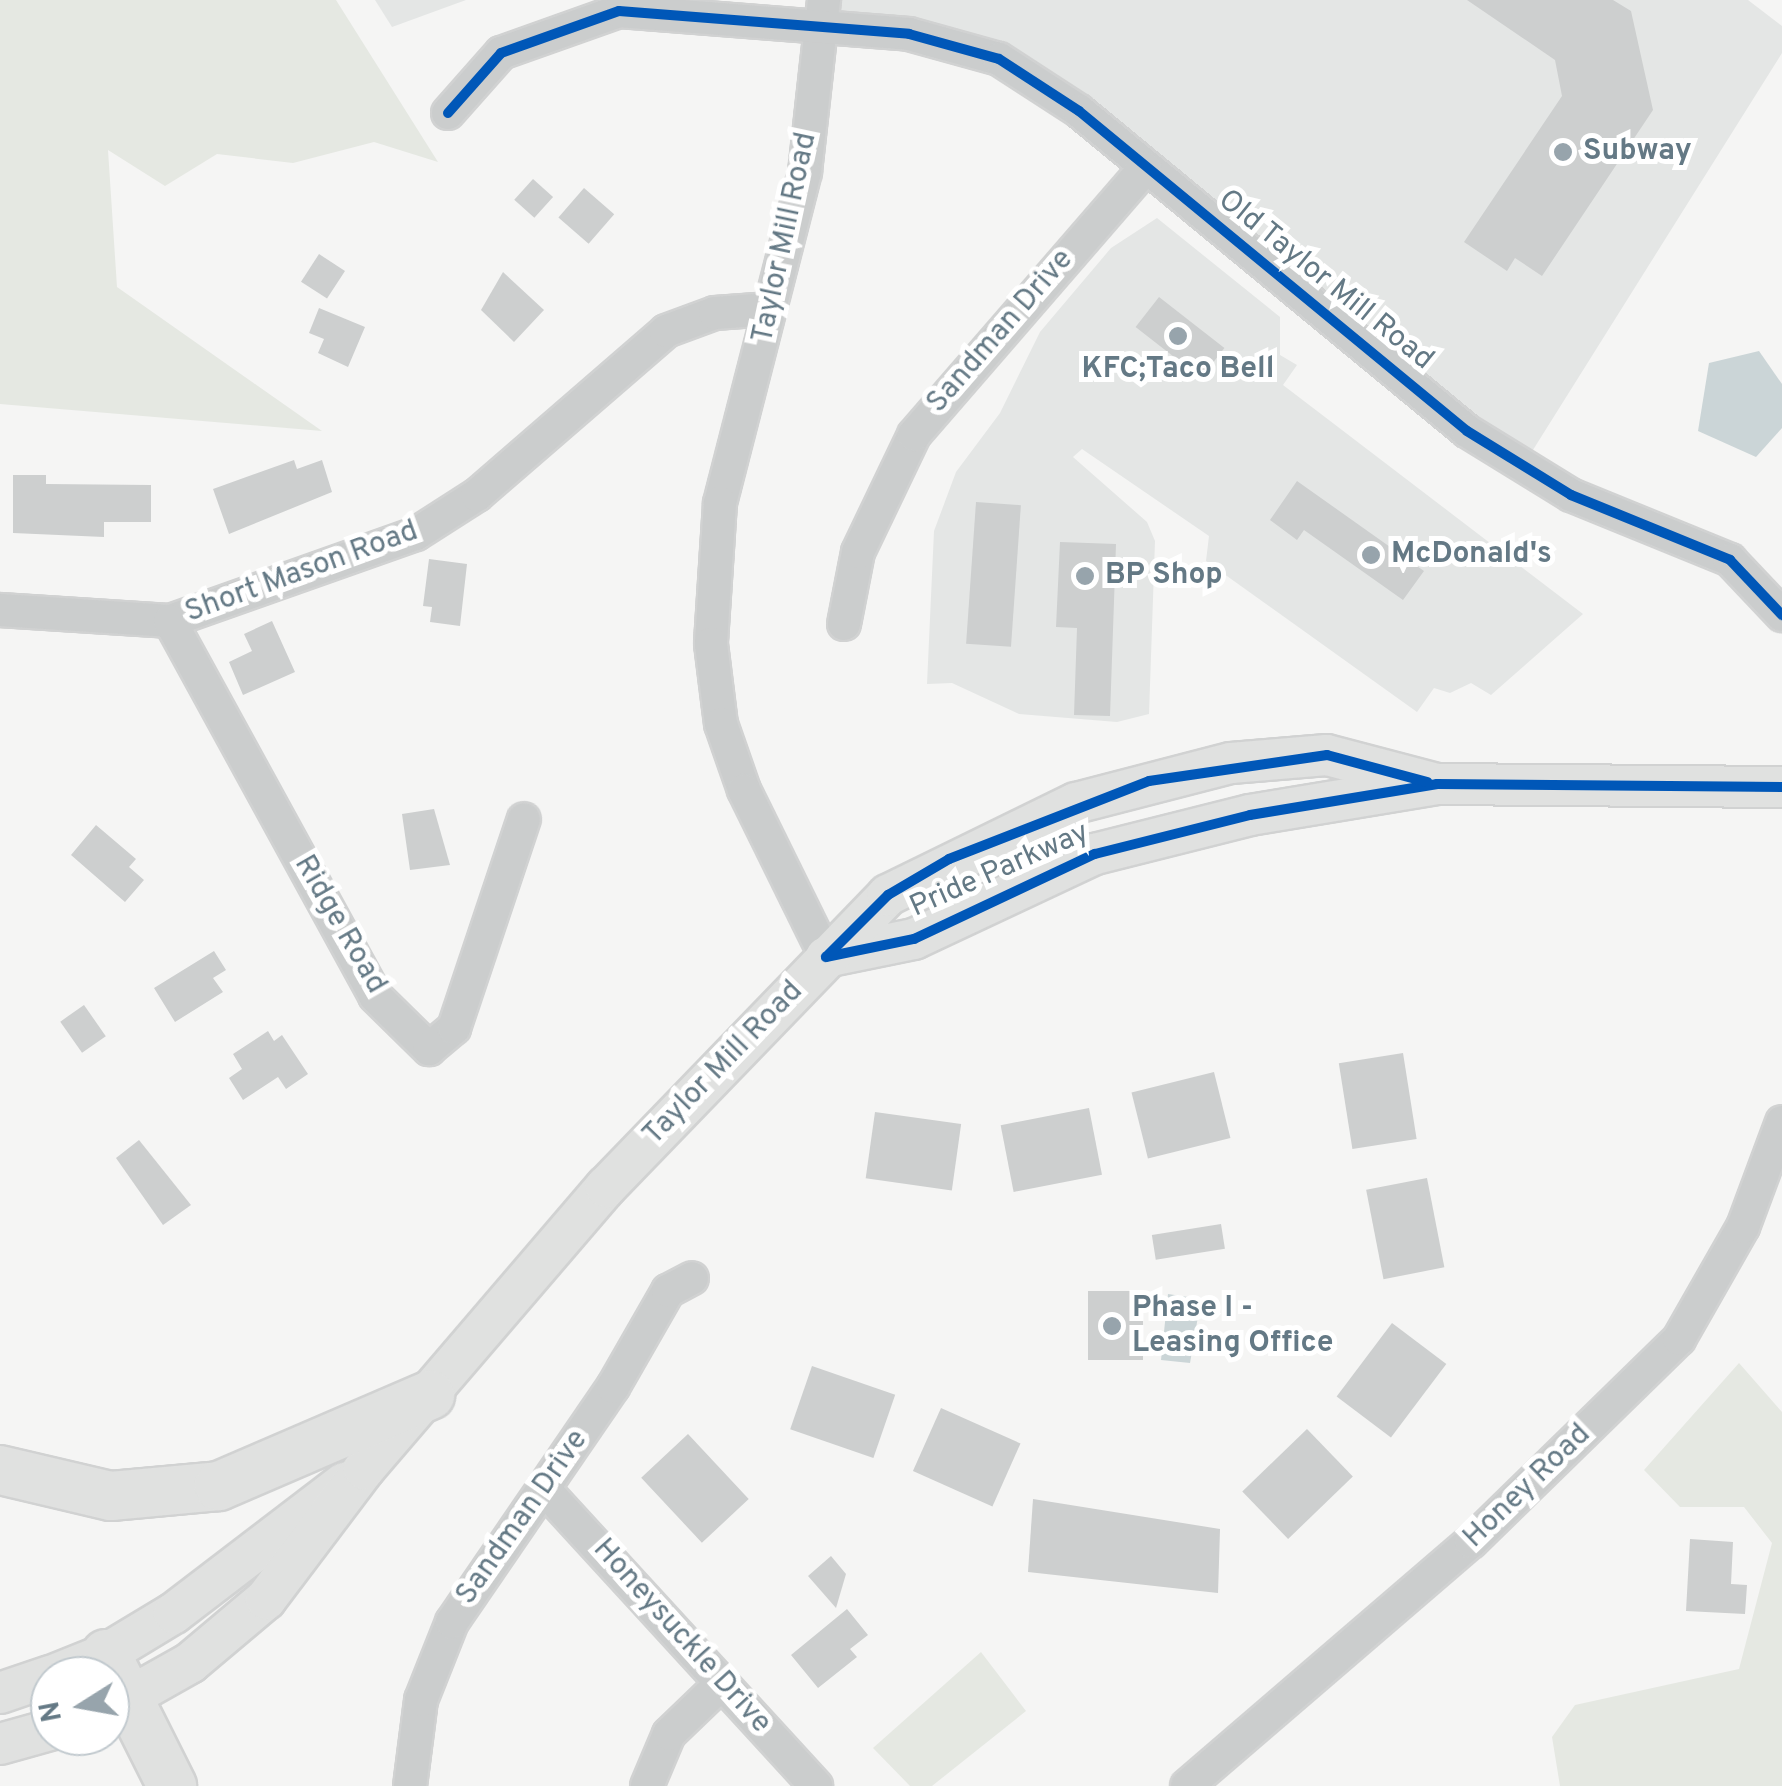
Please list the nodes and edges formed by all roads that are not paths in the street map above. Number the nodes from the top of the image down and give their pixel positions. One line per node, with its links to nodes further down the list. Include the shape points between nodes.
1 (822, 15): 2 (street, Old Taylor Mill Road, via 620,12 501,53); 3 (street, Old Taylor Mill Road, via 999,59); 4 (street, Taylor Mill Road, via 805,172)
2 (448, 113)
3 (1145, 168): 6 (street, Old Taylor Mill Road, via 1467,432 1572,495 1730,560); 8 (street, Sandman Drive, via 925,419 880,496)
4 (770, 309): 7 (street, Short Mason Road, via 716,313 666,331 477,495 416,534); 12 (street, Taylor Mill Road, via 720,502 710,644 720,724 744,790)
5 (0, 610): 7 (street, Short Mason Road)
6 (1782, 615)
7 (170, 621): 11 (street, Ridge Road, via 375,996 429,1049 454,1028)
8 (844, 624)
9 (1437, 784): 10 (main road, Pride Parkway); 12 (main road, Pride Parkway, via 1170,831 1032,879 914,939); 12 (main road, Pride Parkway, via 1327,755 1149,781 949,860 888,895)
10 (1782, 786)
11 (524, 819)
12 (826, 957): 15 (main road, Taylor Mill Road, via 606,1187)
13 (1782, 1122): 32 (street, Honey Road, via 1743,1228 1679,1338 1471,1542)
14 (692, 1278): 18 (street, Sandman Drive, via 668,1292)
15 (430, 1395): 16 (main road, Taylor Mill Road); 17 (highway, via 219,1486 110,1496)
16 (364, 1469): 19 (main road, Taylor Mill Road, via 230,1574); 24 (main road, Taylor Mill Road, via 315,1544 234,1632)
17 (0, 1470)
18 (544, 1489): 22 (street, Honeysuckle Drive); 29 (street, Sandman Drive, via 487,1565 434,1660)
19 (106, 1654): 20 (main road, Taylor Mill Road)
20 (101, 1656)
21 (30, 1683): 23 (main road, Taylor Mill Road)
22 (722, 1683): 30 (street, via 669,1734); 31 (street, Honeysuckle Drive)
23 (0, 1693)
24 (130, 1698)
25 (130, 1720): 28 (highway)
26 (30, 1736): 27 (main road)
27 (0, 1744)
28 (172, 1786)
29 (410, 1786)
30 (647, 1786)
31 (816, 1786)
32 (1187, 1786)

